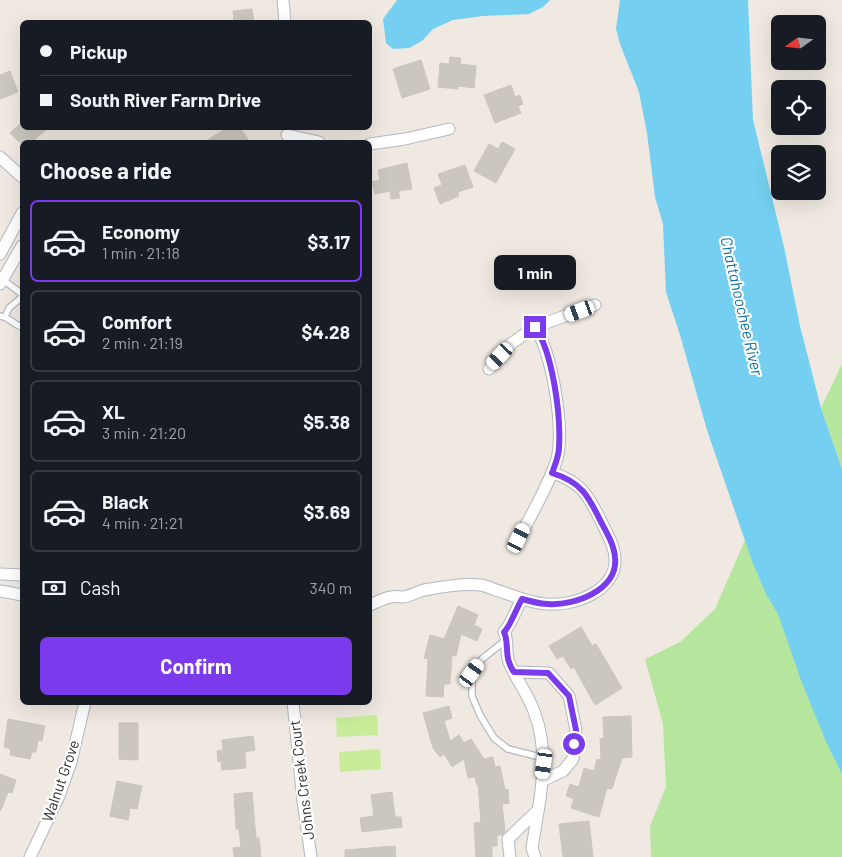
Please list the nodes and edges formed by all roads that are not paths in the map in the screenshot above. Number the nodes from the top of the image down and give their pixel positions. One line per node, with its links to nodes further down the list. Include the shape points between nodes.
1 (283, 0): 2 (street)
2 (285, 20)
3 (449, 129): 6 (street)
4 (286, 135): 5 (street)
5 (310, 140)
6 (372, 144)
7 (0, 157): 8 (street)
8 (20, 175)
9 (20, 217): 11 (street)
10 (20, 249): 12 (street)
11 (0, 254)
12 (1, 280): 13 (lane)
13 (20, 294)
14 (20, 297): 16 (lane)
15 (595, 305): 18 (street)
16 (2, 316): 17 (lane)
17 (20, 326)
18 (535, 327): 19 (street, via 512,343); 20 (street, via 548,357 557,407 559,448)
19 (488, 369)
20 (552, 473): 21 (street); 26 (street, via 574,482 590,498 612,544 615,568 605,585 576,600 547,604)
21 (519, 538)
22 (0, 574): 23 (street)
23 (20, 575)
24 (0, 591): 25 (street)
25 (20, 595)
26 (522, 599): 27 (street, via 482,585 440,587); 28 (street, via 504,632)
27 (372, 603)
28 (506, 640): 29 (street, via 507,658); 32 (lane, via 482,659 472,673 472,696 494,738 508,749)
29 (514, 672): 32 (street, via 535,713); 33 (street, via 548,673 569,696 576,730 573,759 563,771)
30 (84, 705): 35 (street, Walnut Grove, via 59,796)
31 (293, 705): 36 (street, Johns Creek Court)
32 (544, 758): 33 (street)
33 (542, 781): 34 (street)
34 (537, 812): 37 (street, via 508,839); 38 (street, via 532,848)
35 (30, 857)
36 (311, 857)
37 (510, 857)
38 (535, 857)

